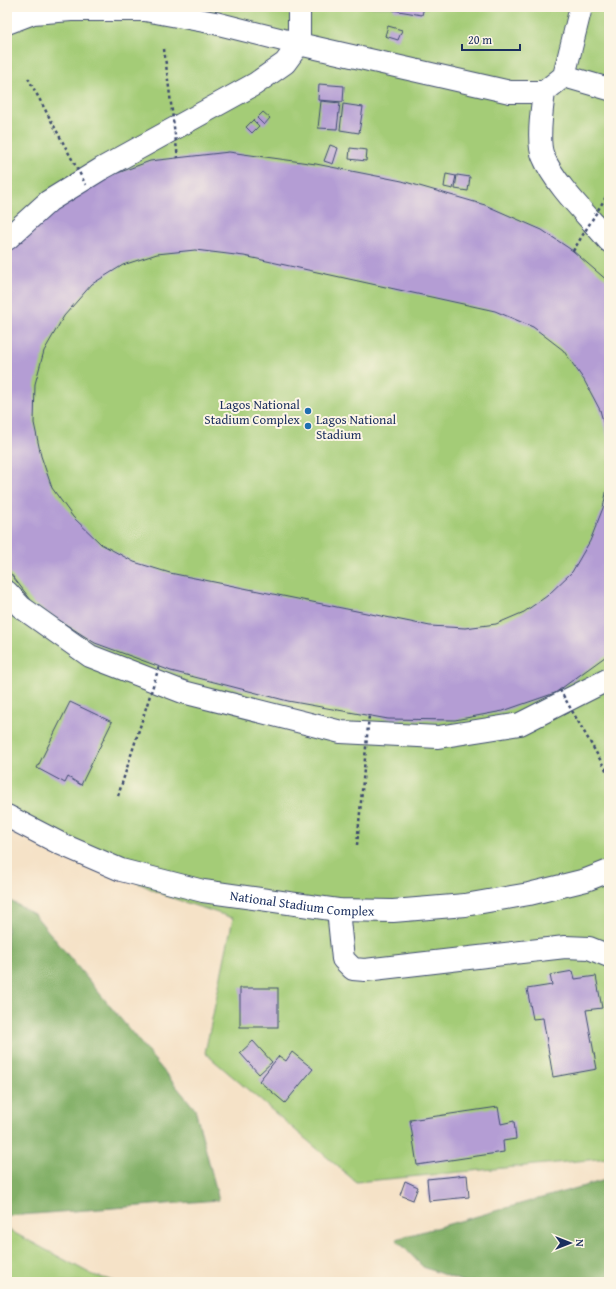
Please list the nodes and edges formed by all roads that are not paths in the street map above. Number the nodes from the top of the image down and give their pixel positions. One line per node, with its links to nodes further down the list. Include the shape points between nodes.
1 (299, 7): 4 (lane)
2 (581, 7): 5 (lane)
3 (7, 23): 4 (lane, via 33,13 105,9 145,10 215,23)
4 (299, 44): 7 (lane, via 510,92); 8 (lane, via 285,63 255,84 49,201)
5 (564, 76): 6 (lane); 7 (lane)
6 (609, 89)
7 (544, 92): 9 (lane, via 540,123 542,155 561,184)
8 (7, 239)
9 (609, 241)
10 (7, 592): 11 (lane, via 21,607 90,656 183,692 341,732 438,737 520,724)
11 (609, 679)
12 (7, 816): 14 (lane, National Stadium Complex, via 61,844 122,870 203,891)
13 (609, 871): 14 (lane, National Stadium Complex, via 586,880 529,894 465,905 393,911)
14 (338, 910): 15 (lane, via 343,959 353,969 365,970 565,947 589,948)
15 (609, 956)

